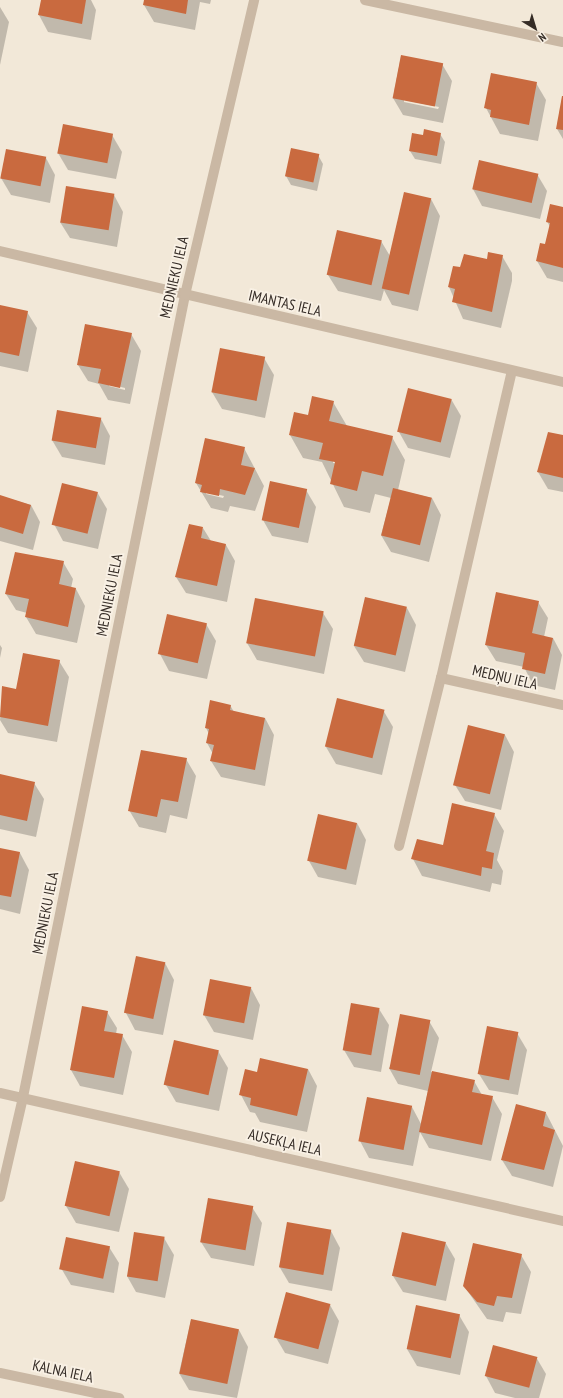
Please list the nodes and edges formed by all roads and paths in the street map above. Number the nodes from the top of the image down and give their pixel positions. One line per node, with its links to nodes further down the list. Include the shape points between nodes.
1 (254, 0): 5 (street, MEDNIEKU IELA)
2 (365, 0): 3 (street)
3 (563, 42)
4 (0, 251): 5 (street, IMANTAS IELA)
5 (185, 295): 6 (street, IMANTAS IELA); 12 (street, MEDNIEKU IELA)
6 (512, 371): 7 (street, IMANTAS IELA); 8 (street)
7 (563, 382)
8 (441, 678): 9 (street, MEDŅU IELA); 10 (street)
9 (563, 705)
10 (399, 846)
11 (0, 1093): 12 (street, AUSEKĻA IELA)
12 (24, 1097): 13 (street, MEDNIEKU IELA); 14 (street, AUSEKĻA IELA)
13 (0, 1197)
14 (563, 1221)
15 (0, 1373): 16 (street, KALNA IELA)
16 (119, 1398)

